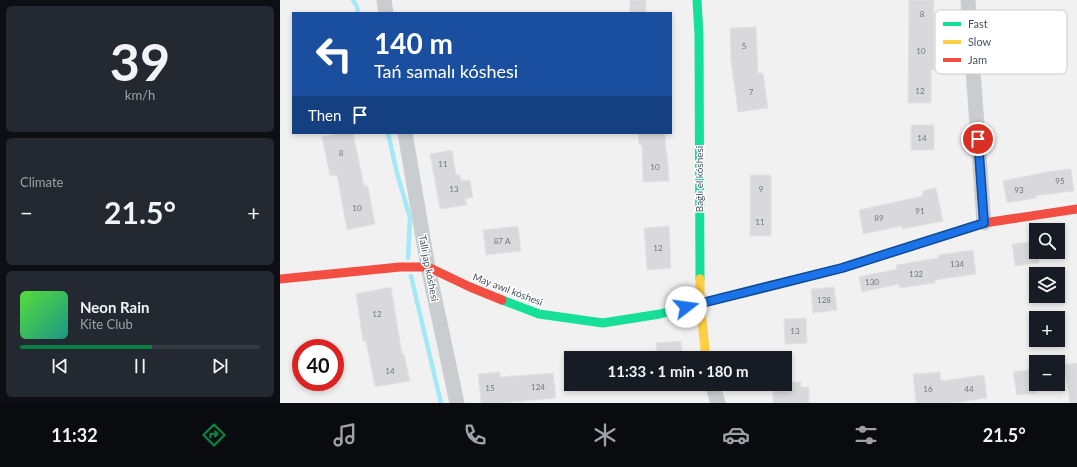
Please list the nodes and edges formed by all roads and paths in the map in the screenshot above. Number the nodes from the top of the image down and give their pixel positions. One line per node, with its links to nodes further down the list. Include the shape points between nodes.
1 (384, 0): 5 (street)
2 (697, 0): 12 (street, Baǵlı el kóshesi)
3 (968, 0): 4 (street)
4 (969, 10)
5 (386, 12)
6 (973, 74): 9 (street)
7 (405, 134): 10 (street, Tallı jap kóshesi)
8 (1077, 209): 9 (street, May awıl kóshesi)
9 (984, 223): 12 (street, May awıl kóshesi, via 842,268)
10 (428, 267): 11 (street, May awıl kóshesi, via 400,267); 12 (street, May awıl kóshesi, via 470,287 539,314 603,322 660,314); 15 (street, Tallı jap kóshesi)
11 (280, 279)
12 (700, 303): 13 (street, Baǵlı el kóshesi)
13 (705, 351)
14 (714, 391): 16 (street)
15 (458, 403)
16 (718, 403)

